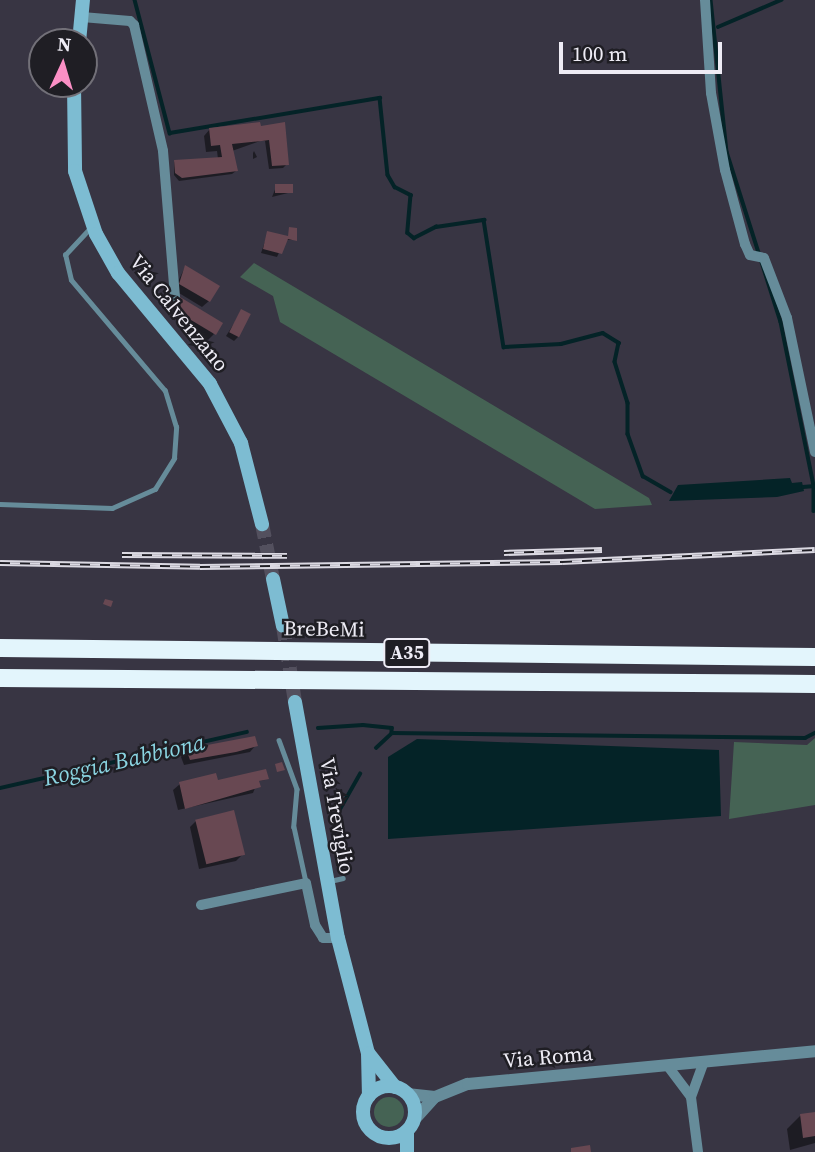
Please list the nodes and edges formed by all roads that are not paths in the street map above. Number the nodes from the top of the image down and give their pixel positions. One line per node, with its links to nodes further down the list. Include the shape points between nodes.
1 (83, 0): 3 (main road)
2 (705, 0): 8 (street, via 715,117 750,255 764,258 787,318)
3 (82, 17): 4 (main road); 7 (street, via 134,25 163,151)
4 (81, 28)
5 (74, 98): 6 (main road, Via Calvenzano, via 75,170)
6 (92, 226): 9 (lane, via 65,255 71,280 164,391 176,428 174,458 155,489 112,508); 10 (main road, Via Calvenzano, via 118,273 210,384 241,443)
7 (175, 298)
8 (815, 452)
9 (0, 504)
10 (262, 524)
11 (273, 579): 12 (main road)
12 (283, 626)
13 (0, 648): 14 (highway, BreBeMi / A35)
14 (815, 657)
15 (0, 678): 16 (highway, A35)
16 (815, 684)
17 (295, 702): 20 (main road, Via Treviglio)
18 (279, 740): 21 (lane, via 297,789 294,827)
19 (343, 878): 20 (lane)
20 (327, 881): 23 (main road, Via Treviglio)
21 (306, 883): 22 (street, Via Treviglio); 23 (street, Via Treviglio, via 315,925 323,938)
22 (201, 905)
23 (338, 938): 25 (main road, Via Treviglio)
24 (815, 1051): 26 (street, Via Roma)
25 (368, 1053): 28 (main road, Via Treviglio); 29 (main road, Via Treviglio)
26 (704, 1062): 27 (street, Via Roma); 31 (street)
27 (667, 1065): 30 (street, Via Roma, via 468,1084); 31 (street)
28 (401, 1090): 29 (main road, via 381,1088); 30 (street, Via Roma); 32 (main road, Via Treviglio, via 414,1106)
29 (369, 1096): 33 (main road, Via Treviglio, via 365,1121)
30 (435, 1097): 32 (street, Via Roma)
31 (691, 1097): 36 (street)
32 (411, 1125): 33 (main road); 35 (main road, Via Treviglio)
33 (384, 1138): 34 (main road, Via Treviglio)
34 (394, 1152)
35 (407, 1152)
36 (698, 1152)

